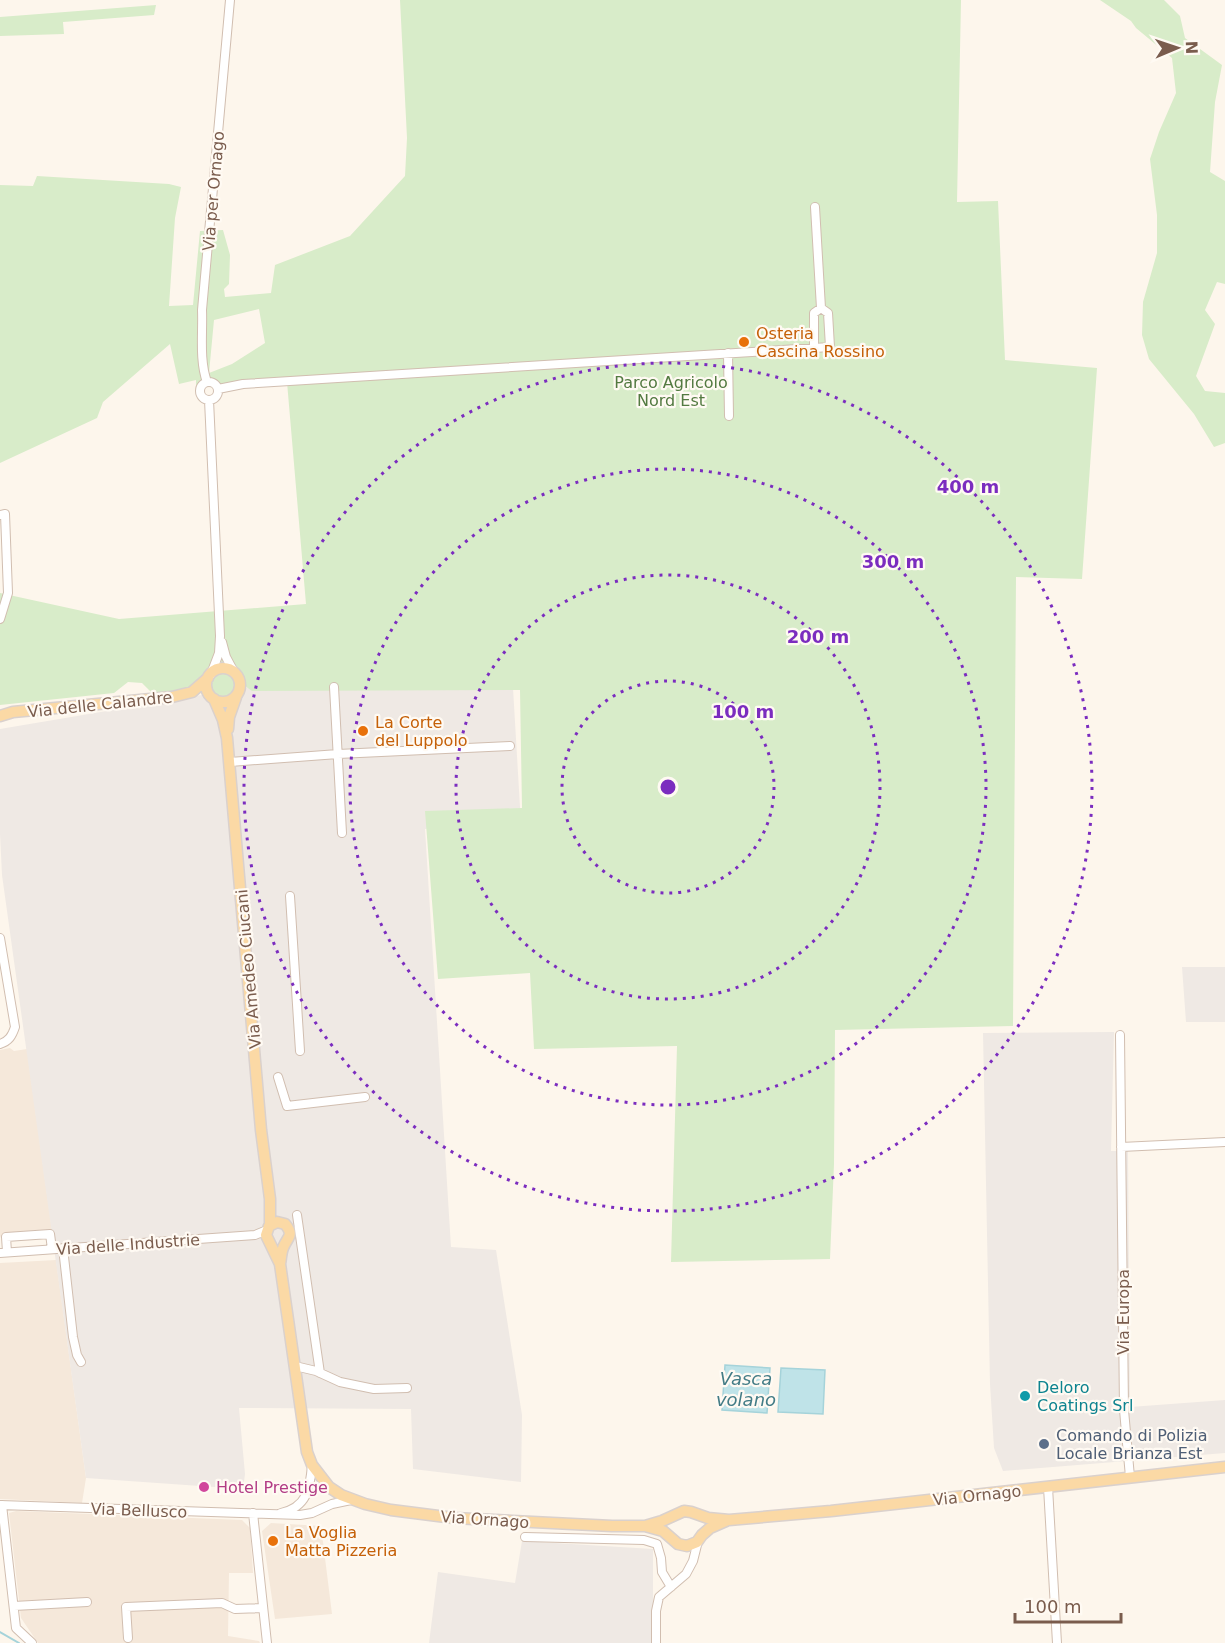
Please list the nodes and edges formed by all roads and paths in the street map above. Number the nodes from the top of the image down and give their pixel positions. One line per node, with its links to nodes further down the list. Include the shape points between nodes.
1 (230, 0): 6 (street, Via per Ornago, via 202,309)
2 (815, 207): 3 (street)
3 (821, 308): 4 (street, via 814,313); 4 (street, via 828,313 830,348)
4 (814, 348): 5 (street)
5 (728, 353): 7 (street, via 243,384); 9 (street)
6 (207, 382): 7 (street); 8 (street, via 200,392)
7 (218, 389): 8 (street, via 216,397)
8 (208, 400): 12 (street, Via Amedeo Ciucani)
9 (729, 416)
10 (0, 515): 11 (street, via 5,514 8,583)
11 (0, 616)
12 (220, 636): 13 (street, Via Amedeo Ciucani); 14 (street, Via Amedeo Ciucani, via 218,657)
13 (234, 672): 14 (main road, via 222,668); 17 (main road, Via Amedeo Ciucani, via 240,685)
14 (210, 676): 16 (main road, Via delle Calandre); 18 (main road, Via Amedeo Ciucani, via 207,689)
15 (334, 687): 24 (street)
16 (186, 694): 18 (main road, Via delle Calandre); 20 (main road, Via delle Calandre)
17 (236, 697): 18 (main road, via 226,702); 22 (main road, Via Amedeo Ciucani)
18 (213, 699): 22 (main road, Via Amedeo Ciucani)
19 (0, 711): 20 (main road, Via delle Calandre)
20 (13, 712): 21 (main road, Via delle Calandre)
21 (0, 716)
22 (227, 738): 25 (main road, Via Amedeo Ciucani)
23 (510, 746): 24 (street)
24 (338, 754): 25 (street); 26 (street)
25 (230, 762): 36 (main road, Via Amedeo Ciucani)
26 (342, 833)
27 (290, 896): 31 (street)
28 (0, 938): 30 (street, via 15,1027 7,1042)
29 (1120, 1035): 35 (street, Via Europa)
30 (0, 1044)
31 (300, 1051)
32 (278, 1077): 33 (street, via 287,1106)
33 (365, 1097)
34 (1225, 1142): 35 (street)
35 (1121, 1147): 51 (street, Via Europa, via 1124,1410)
36 (270, 1199): 38 (main road, Via Amedeo Ciucani); 39 (main road, Via Amedeo Ciucani)
37 (297, 1215): 47 (street)
38 (283, 1222): 39 (main road, via 277,1222); 40 (main road, Via Amedeo Ciucani, via 290,1232)
39 (269, 1234): 40 (main road, via 278,1246); 41 (street, Via delle Industrie); 44 (main road, Via Amedeo Ciucani)
40 (285, 1244): 44 (main road, Via Amedeo Ciucani)
41 (63, 1248): 42 (street, Via delle Industrie); 45 (street, via 73,1337)
42 (52, 1249): 43 (street, Via delle Industrie); 43 (street, via 50,1234 6,1237)
43 (3, 1252)
44 (280, 1264): 46 (main road, Via Amedeo Ciucani)
45 (81, 1362)
46 (295, 1366): 47 (street); 49 (main road, Via Amedeo Ciucani, via 305,1445)
47 (320, 1373): 48 (street, via 374,1389)
48 (407, 1388)
49 (312, 1465): 52 (main road, Via Amedeo Ciucani); 59 (street, via 305,1497 293,1509)
50 (1225, 1467): 51 (main road, Via Ornago)
51 (1130, 1478): 53 (main road, Via Ornago)
52 (329, 1487): 54 (main road, Via Ornago); 56 (street)
53 (1048, 1487): 62 (main road, Via Ornago); 80 (street)
54 (351, 1500): 56 (street, Via Bellusco); 63 (main road, Via Ornago, via 454,1518)
55 (1, 1505): 57 (street, Via Bellusco); 74 (street)
56 (323, 1507): 59 (street, Via Bellusco, via 303,1515)
57 (253, 1513): 58 (street, Via Bellusco); 65 (street)
58 (264, 1513): 59 (street, Via Bellusco); 65 (street)
59 (278, 1514)
60 (696, 1514): 61 (main road, Via Ornago, via 684,1511); 62 (main road, Via Ornago); 69 (main road, via 702,1523)
61 (674, 1515): 64 (main road, Via Ornago); 68 (main road, via 669,1526)
62 (729, 1520): 69 (main road, Via Ornago)
63 (549, 1523): 64 (main road, Via Ornago); 67 (street)
64 (645, 1526): 68 (main road, Via Ornago, via 663,1531)
65 (255, 1533): 75 (street)
66 (525, 1537): 67 (street)
67 (551, 1538): 72 (street, via 644,1540 657,1544 662,1572)
68 (671, 1538): 70 (main road, Via Ornago)
69 (700, 1538): 70 (main road, Via Ornago); 71 (street)
70 (682, 1545): 71 (street)
71 (691, 1566): 72 (street)
72 (670, 1587): 79 (street, via 659,1598)
73 (87, 1602): 74 (street)
74 (14, 1606): 77 (street, via 16,1628)
75 (262, 1608): 76 (street, via 235,1609 222,1603 126,1607); 78 (street)
76 (128, 1638)
77 (32, 1643)
78 (267, 1643)
79 (656, 1643)
80 (1057, 1643)

